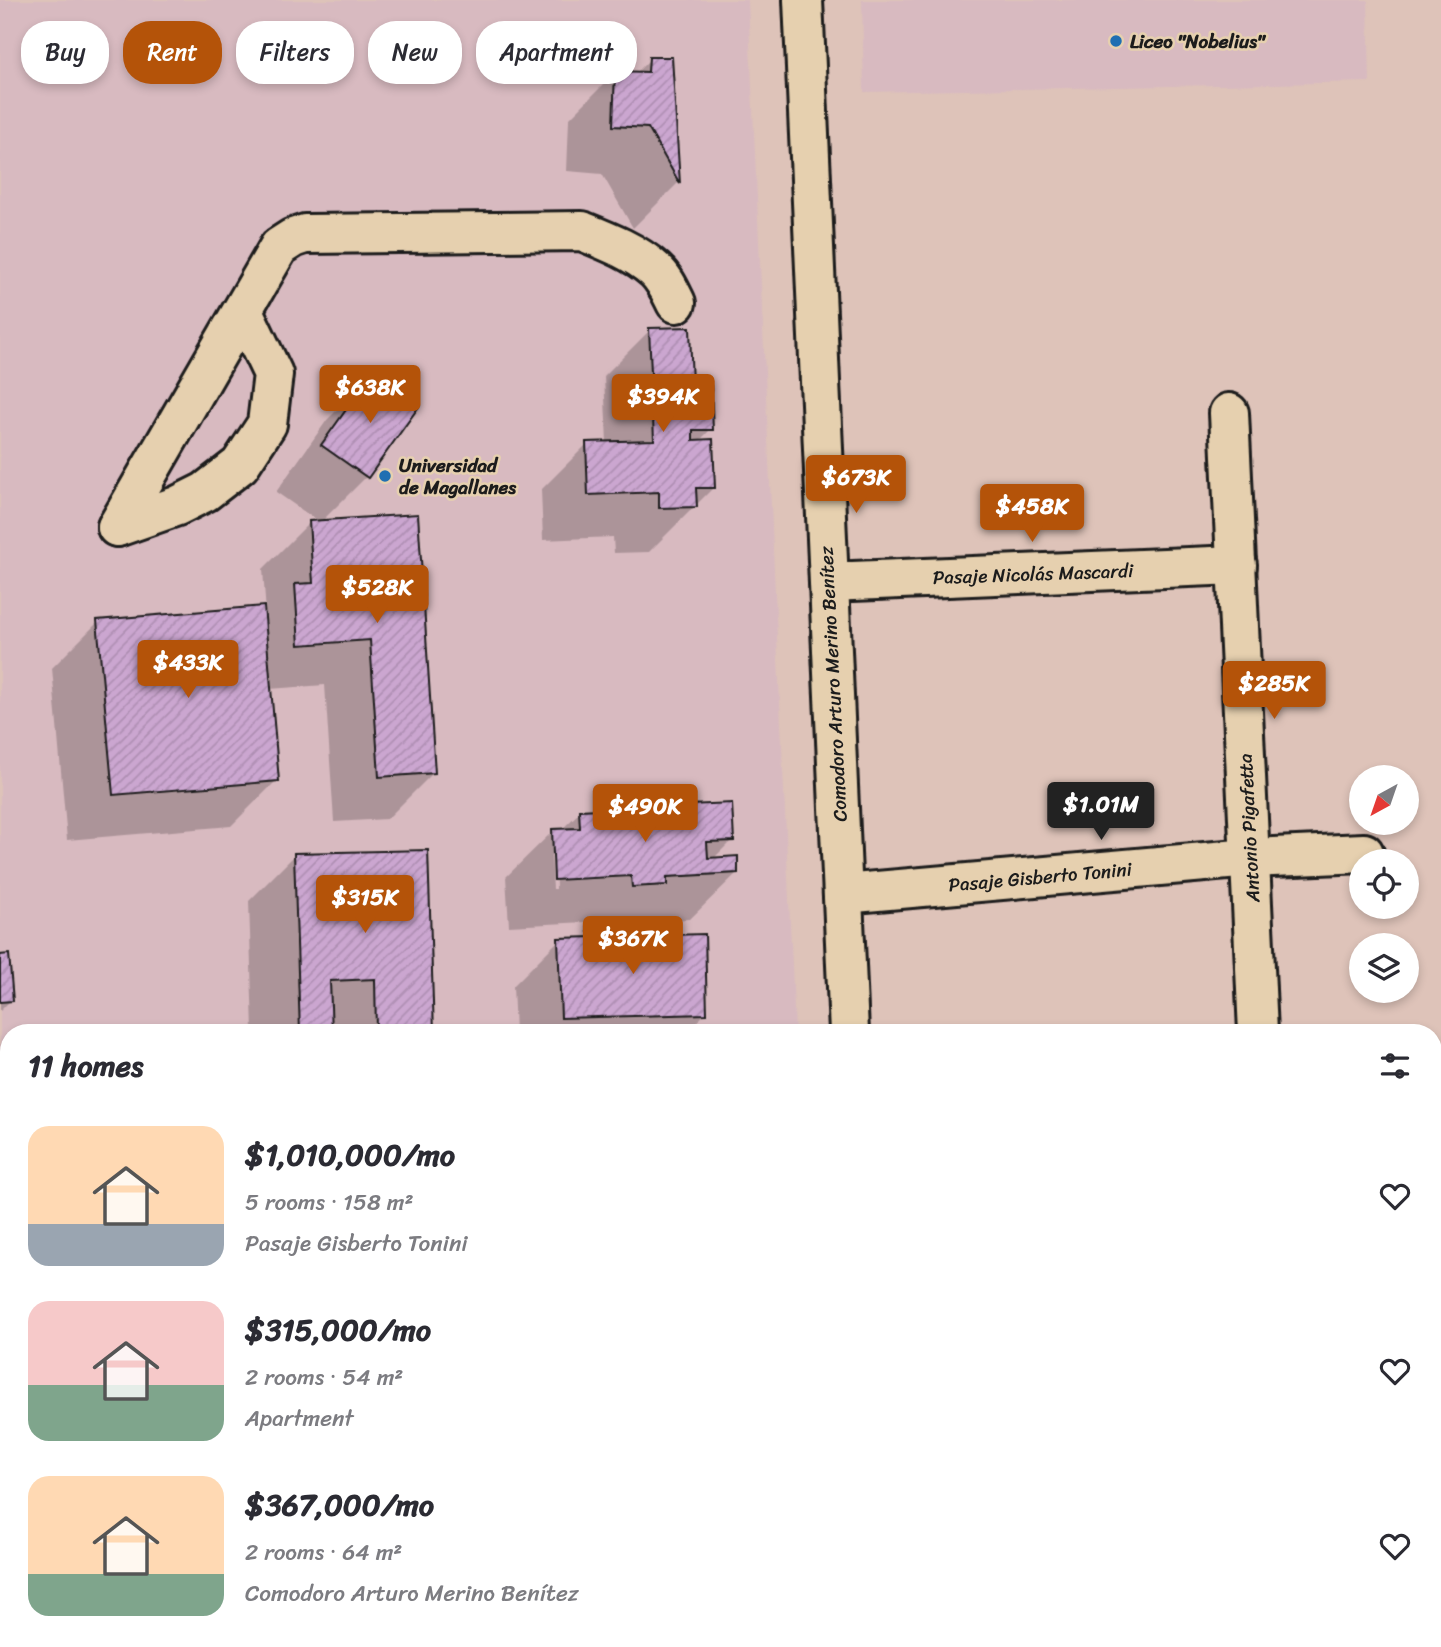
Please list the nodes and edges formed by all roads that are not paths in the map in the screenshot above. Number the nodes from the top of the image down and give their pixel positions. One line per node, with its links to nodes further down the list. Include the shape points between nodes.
1 (803, 0): 6 (street, Comodoro Arturo Merino Benítez)
2 (676, 303): 3 (street, via 655,270 582,231 305,234 279,247)
3 (243, 311): 3 (street, via 131,503 117,527 205,492 240,465 267,424 273,374)
4 (1229, 413): 5 (street, Antonio Pigafetta)
5 (1237, 565): 6 (street, Pasaje Nicolás Mascardi); 8 (street, Antonio Pigafetta)
6 (829, 582): 9 (street, Comodoro Arturo Merino Benítez)
7 (1349, 854): 8 (street, Pasaje Gisberto Tonini)
8 (1250, 858): 9 (street, Pasaje Gisberto Tonini); 11 (street, Antonio Pigafetta)
9 (843, 894): 10 (street, Comodoro Arturo Merino Benítez)
10 (849, 1024)
11 (1258, 1024)

